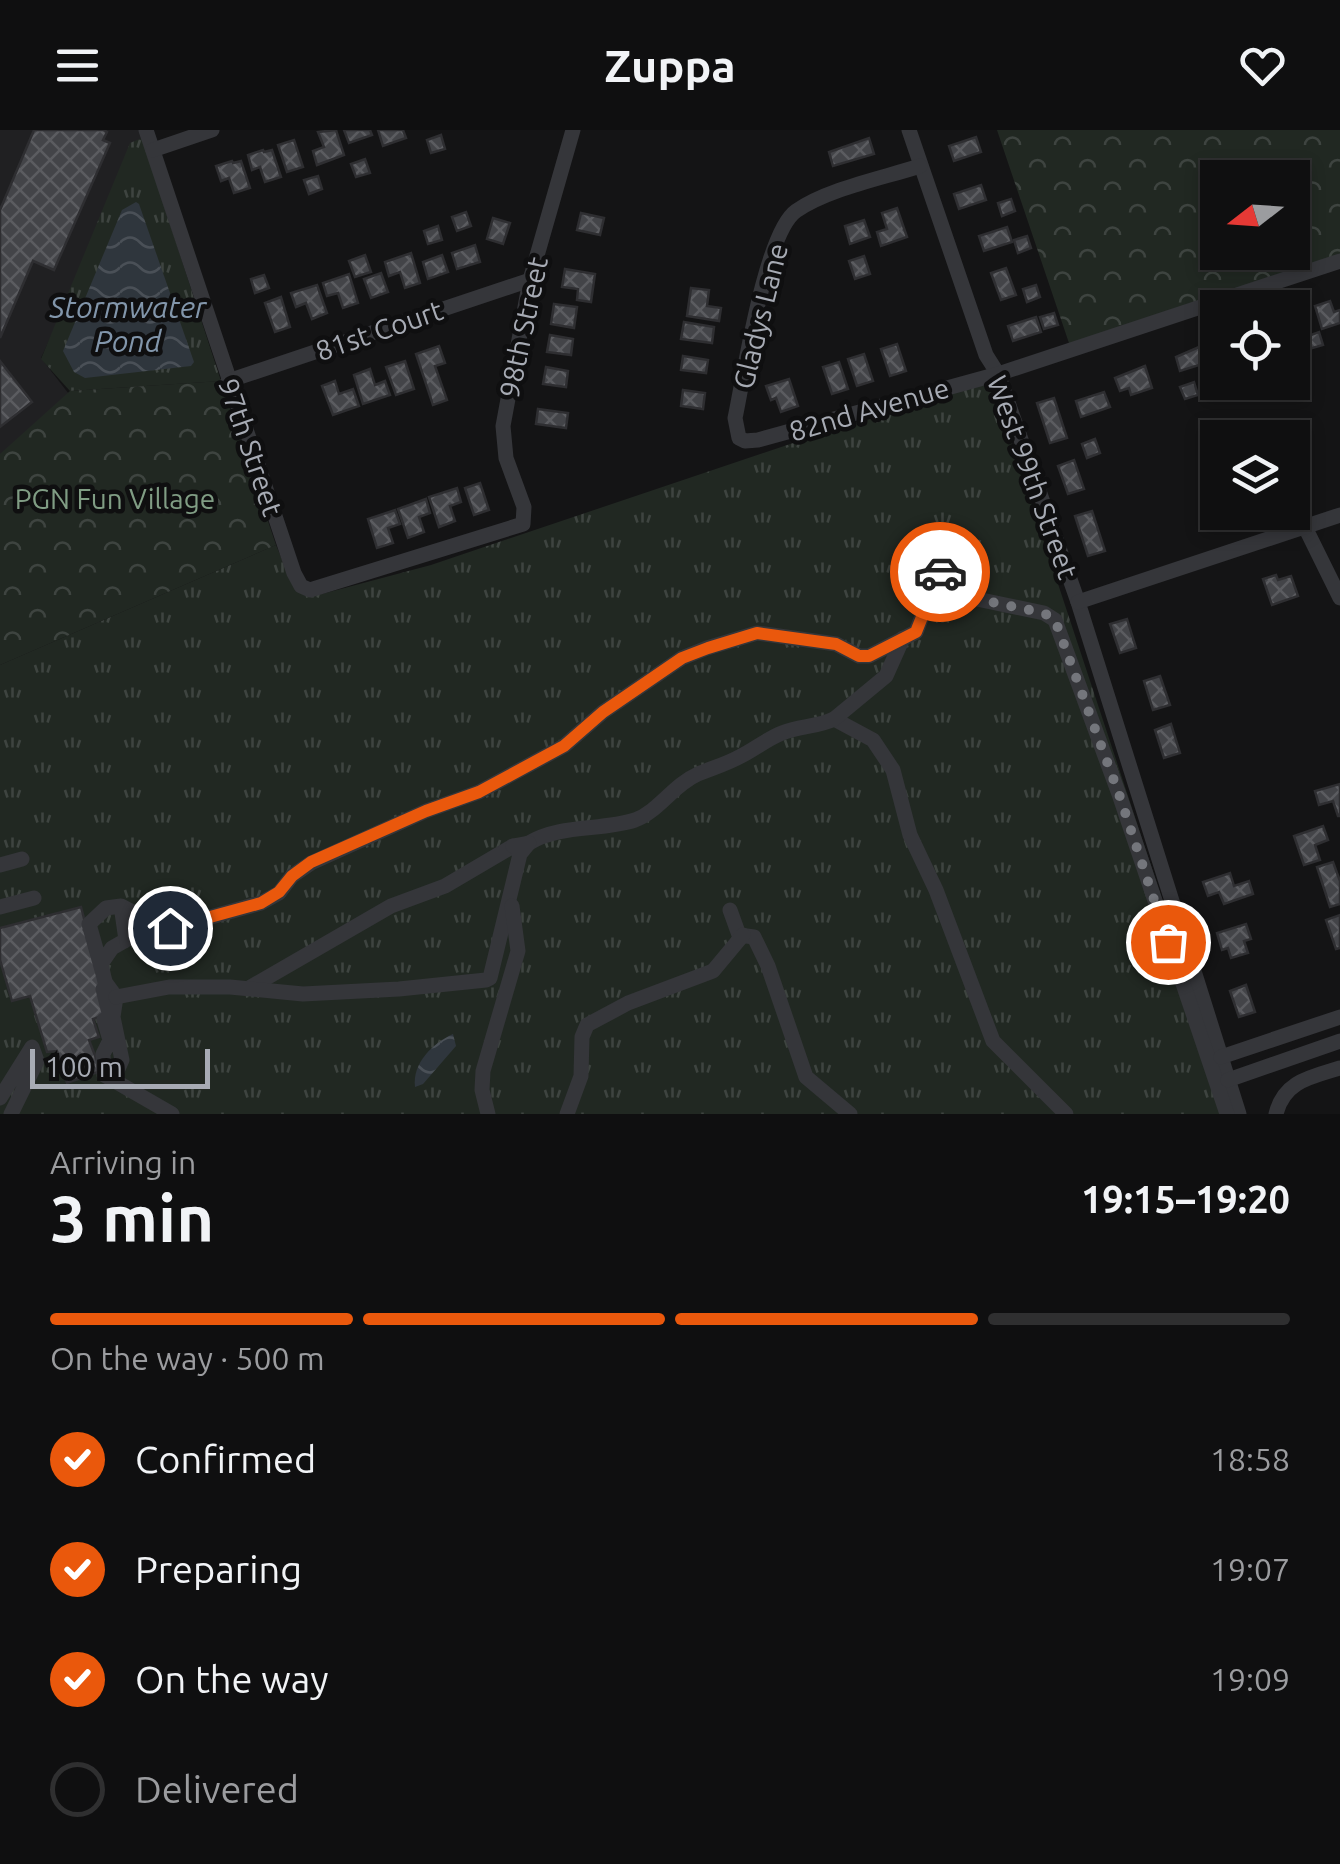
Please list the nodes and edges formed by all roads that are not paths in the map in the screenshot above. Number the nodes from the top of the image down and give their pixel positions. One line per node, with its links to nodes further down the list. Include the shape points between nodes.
1 (146, 130): 5 (street, 97th Street)
2 (212, 130): 5 (street)
3 (573, 130): 8 (street, 98th Street)
4 (908, 130): 6 (street, West 99th Street)
5 (153, 150): 10 (street, 97th Street)
6 (920, 166): 9 (street, West 99th Street); 11 (street, Gladys Lane, via 814,201 786,220 772,251 734,418)
7 (1340, 261): 9 (street, 82nd Avenue)
8 (530, 280): 10 (street, 81st Court); 16 (street, 98th Street, via 503,426 523,524)
9 (998, 374): 11 (street, 82nd Avenue, via 758,440); 18 (street, West 99th Street)
10 (228, 381): 16 (street, 97th Street, via 294,572)
11 (740, 438)
12 (1340, 515): 13 (street)
13 (1310, 525)
14 (1296, 530): 18 (street)
15 (1306, 530): 17 (street)
16 (306, 589)
17 (1340, 598)
18 (1078, 602): 34 (street, West 99th Street)
19 (903, 637): 20 (street, via 886,676); 26 (street, via 869,656 836,644 757,633 708,648 682,658 564,746 479,792 311,862 261,903 146,935 140,916); 46 (street, via 916,632 937,576 952,567 972,598 1055,620)
20 (835, 723): 21 (street, via 778,735 695,776 633,820 552,833); 45 (street, via 873,740 893,770 910,834 994,1041)
21 (521, 848): 25 (street); 30 (street, via 391,906)
22 (22, 859): 23 (street)
23 (0, 865)
24 (34, 898): 27 (street)
25 (511, 898): 30 (street, via 486,980 337,993); 42 (street, via 518,951 483,1072)
26 (121, 906): 31 (street, via 126,940 102,964); 36 (street, via 106,908 89,924 110,1017 104,1020 110,1040 104,1076)
27 (0, 908)
28 (730, 910): 29 (street)
29 (744, 936): 43 (street, via 713,972 587,1026 581,1076); 44 (street, via 754,937 768,966 806,1077)
30 (248, 989): 31 (street, via 170,987)
31 (116, 997): 36 (street, via 122,1060)
32 (1340, 1017): 34 (street)
33 (1340, 1042): 37 (street)
34 (1220, 1056): 37 (street, West 99th Street)
35 (1340, 1068): 39 (street, via 1293,1084)
36 (113, 1080): 41 (street)
37 (1228, 1080): 47 (street, West 99th Street)
38 (0, 1098): 40 (street, via 32,1047 37,1061)
39 (1278, 1107)
40 (11, 1114)
41 (172, 1114)
42 (488, 1114)
43 (567, 1114)
44 (850, 1114)
45 (1066, 1114)
46 (1227, 1114)
47 (1239, 1114)

